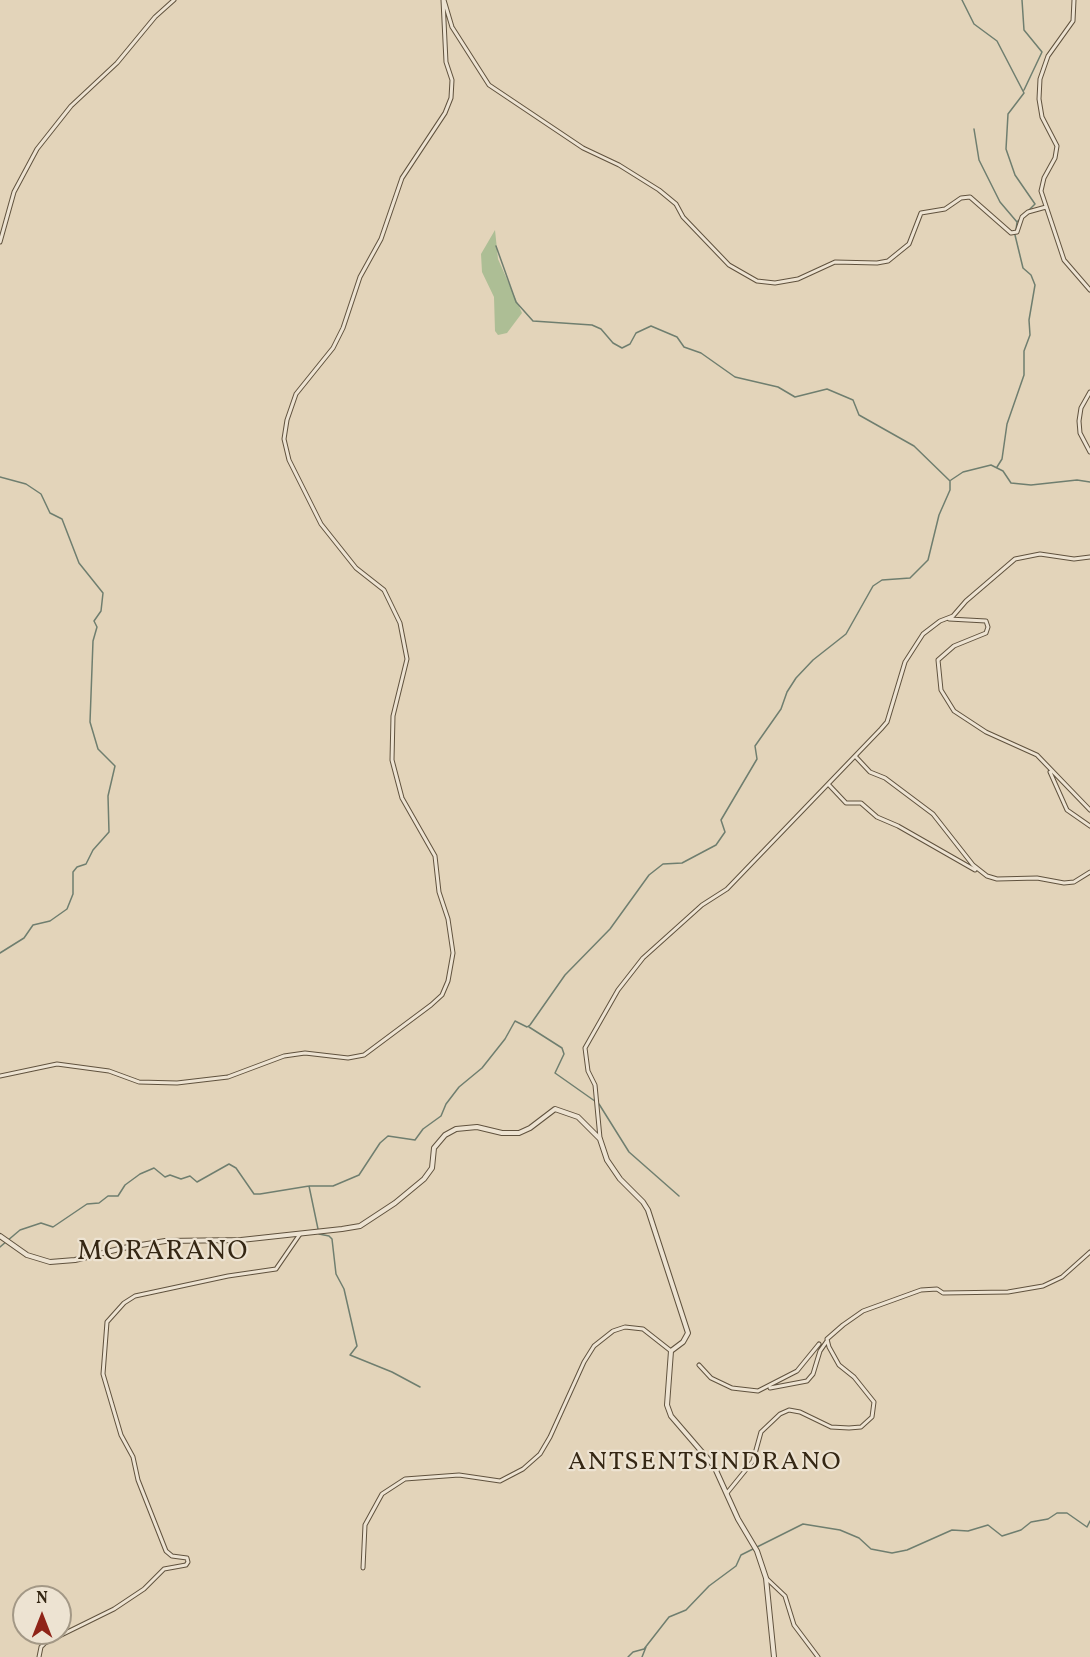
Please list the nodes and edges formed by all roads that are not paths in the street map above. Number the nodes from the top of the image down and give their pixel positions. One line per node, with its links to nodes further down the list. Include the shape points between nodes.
1 (174, 0): 5 (street, via 117,63 71,106 37,149 14,192)
2 (443, 0): 4 (street, via 452,27 489,86 583,148 659,190 729,265 757,280 775,283 798,279 835,262 888,261 909,244 921,213 945,209 961,198 970,197 1011,233 1016,233 1022,217); 18 (street, via 451,98 402,178 381,239 360,277 333,348 296,394 284,439 289,460 321,524 356,568 384,590 400,623 407,659 393,716 392,760 402,798 435,856 453,953 448,981 432,1005 364,1056 284,1056 228,1077 177,1083 139,1082 109,1071 57,1064)
3 (1074, 0): 4 (street, via 1073,21 1046,59 1040,79 1042,117 1057,146 1041,185)
4 (1046, 207): 6 (street, via 1064,260)
5 (0, 242)
6 (1090, 290)
7 (1090, 392): 8 (street, via 1079,421 1080,433)
8 (1090, 452)
9 (1090, 557): 10 (street, via 1040,554 1015,559)
10 (949, 619): 11 (street, via 922,634 912,647 887,722); 12 (street, via 986,621 987,627 986,633 954,646 938,660 942,690 954,711 986,732 1037,755)
11 (855, 756): 13 (street); 16 (street, via 870,772 885,778 933,814)
12 (1048, 768): 14 (street); 15 (street, via 1067,810)
13 (828, 784): 16 (street, via 846,803 861,804 877,817); 19 (street, via 727,889 702,905 643,958 618,990 585,1048)
14 (1090, 810)
15 (1090, 826)
16 (979, 872): 17 (street, via 997,879 1037,878 1064,883)
17 (1090, 872)
18 (0, 1076)
19 (600, 1139): 20 (street, via 578,1117 555,1110 519,1133 477,1127 456,1129 434,1148 432,1168 424,1179 395,1203 360,1226); 25 (street, via 607,1160 648,1210 688,1333)
20 (300, 1234): 21 (street, via 165,1241 50,1262 34,1258); 31 (street, via 276,1269 135,1296 107,1322 103,1374 121,1435 133,1457 166,1551 187,1558 188,1562 164,1569 144,1589 114,1609 45,1643)
21 (1, 1237)
22 (1090, 1252): 23 (street, via 1062,1277 1043,1286 1008,1292 921,1290 863,1311)
23 (828, 1339): 27 (street, via 807,1381); 28 (street, via 839,1365 874,1402 872,1417 861,1427 849,1428 831,1427 800,1412 789,1410 780,1414 761,1432 753,1461)
24 (819, 1344): 27 (street, via 797,1371)
25 (671, 1351): 28 (street, via 667,1405 671,1416 714,1466); 29 (street, via 643,1329 625,1327 613,1331 594,1346 550,1437 540,1454 523,1469 500,1481 459,1475 405,1479 382,1494 365,1525)
26 (699, 1365): 27 (street, via 711,1378 732,1388)
27 (769, 1388)
28 (727, 1493): 30 (street, via 756,1549)
29 (363, 1568)
30 (766, 1578): 32 (street); 33 (street, via 785,1596 794,1625)
31 (39, 1657)
32 (774, 1657)
33 (818, 1657)

